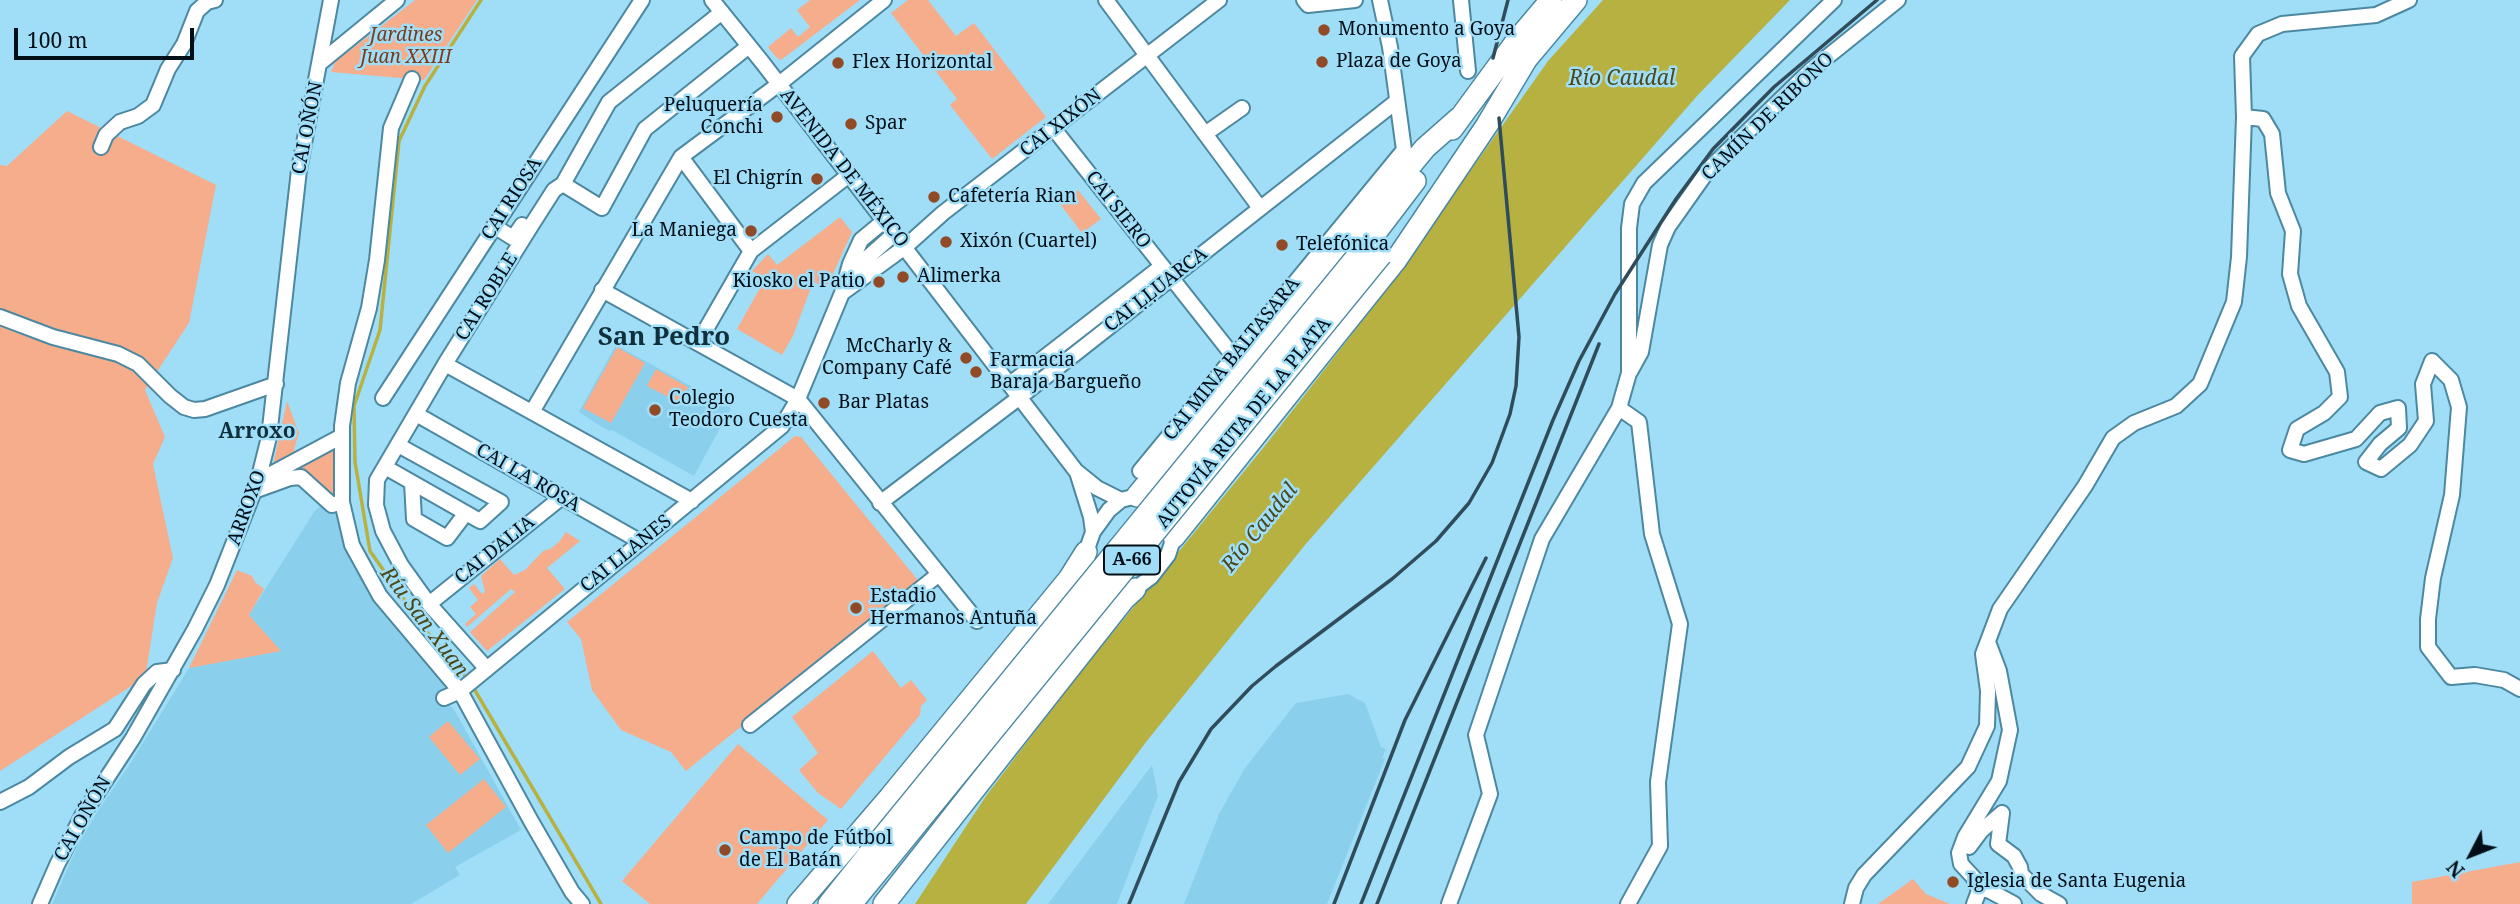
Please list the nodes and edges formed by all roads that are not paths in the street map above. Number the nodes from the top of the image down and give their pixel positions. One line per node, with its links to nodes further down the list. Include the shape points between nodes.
1 (215, 0): 32 (street, via 197,10 153,105 120,122)
2 (331, 0): 22 (street, CAI OÑÓN)
3 (397, 0): 22 (street)
4 (642, 0): 38 (street, CAI RIOSA)
5 (712, 0): 18 (street, AVENIDA DE MÉXICO)
6 (884, 0): 25 (street)
7 (1105, 0): 21 (street)
8 (1219, 0): 21 (street, CAI XIXÓN)
9 (1304, 0): 10 (street, via 1308,5)
10 (1356, 0)
11 (1380, 0): 26 (street)
12 (1461, 0): 23 (street)
13 (1551, 0): 29 (highway, AUTOVÍA RUTA DE LA PLATA / A-66)
14 (1576, 0): 20 (highway, AUTOVÍA RUTA DE LA PLATA / A-66)
15 (1834, 0): 53 (street, via 1644,183 1632,204)
16 (1898, 0): 53 (street, CAMÍN DE RIBONO, via 1811,70 1709,169 1660,245 1641,352)
17 (2409, 0): 28 (street, via 2376,16 2282,24 2258,34 2242,55)
18 (722, 12): 19 (street, AVENIDA DE MÉXICO); 35 (street, CAI ROBLE, via 608,102)
19 (749, 46): 25 (street, AVENIDA DE MÉXICO); 35 (street, via 645,129 603,208)
20 (1530, 53): 43 (highway, AUTOVÍA RUTA DE LA PLATA / A-66); 75 (highway, via 1396,260)
21 (1147, 57): 30 (street, CAI XIXÓN); 31 (street)
22 (320, 62): 44 (street, CAI OÑÓN, via 299,170)
23 (1468, 71)
24 (412, 79): 62 (street, via 391,128 377,260 348,383)
25 (779, 84): 33 (street); 34 (street, AVENIDA DE MÉXICO)
26 (1397, 101): 36 (street, CAI ḶḶUARCA); 51 (street, CAI MINA BALTASARA, via 1404,150)
27 (1242, 108): 31 (street)
28 (2244, 117): 82 (street, via 2234,302 2200,384 2176,406 2134,423 2113,438 2000,609); 85 (street, via 2263,119 2272,134 2278,193 2293,231 2290,274 2299,306 2337,372 2340,397 2297,429 2290,450 2304,454 2356,439 2380,413 2398,408 2399,428 2366,462 2381,469 2410,445 2426,421 2423,384 2432,362 2451,380 2459,407 2452,495 2433,578 2428,647 2451,677 2504,680)
29 (1459, 118): 43 (highway, AUTOVÍA RUTA DE LA PLATA / A-66); 70 (highway, via 1425,148)
30 (1054, 129): 41 (street, CAI XIXÓN); 45 (street, CAI SIERO)
31 (1205, 134): 36 (street)
32 (101, 147)
33 (681, 157): 42 (street); 47 (street)
34 (849, 176): 37 (street, AVENIDA DE MÉXICO); 42 (street)
35 (563, 184): 39 (street, CAI ROBLE, via 554,190)
36 (1260, 208): 46 (street, CAI ḶḶUARCA)
37 (884, 221): 40 (street, AVENIDA DE MÉXICO); 48 (street, via 861,240)
38 (494, 226): 39 (street, via 513,239 535,206 538,208 527,224); 57 (street, CAI RIOSA)
39 (531, 226): 52 (street, CAI ROBLE)
40 (894, 234): 41 (street, AVENIDA DE MÉXICO); 48 (street, via 858,266)
41 (905, 247): 48 (street, CAI XIXÓN); 55 (street, AVENIDA DE MÉXICO)
42 (751, 251): 50 (street)
43 (1372, 252): 92 (highway, AUTOVÍA RUTA DE LA PLATA / A-66, bridge)
44 (289, 256): 54 (street, ARROXO)
45 (1162, 266): 46 (street, CAI SIERO); 55 (street)
46 (1172, 278): 51 (street, CAI SIERO); 56 (street, CAI ḶḶUARCA)
47 (603, 290): 50 (street); 60 (street)
48 (842, 293): 58 (street, CAI LLANES)
49 (0, 317): 54 (street, via 118,354 138,364 170,396 194,410)
50 (698, 342): 58 (street)
51 (1234, 357): 66 (street, CAI MINA BALTASARA)
52 (445, 364): 60 (street); 61 (street, CAI ROBLE)
53 (1629, 373): 59 (street)
54 (276, 384): 68 (street, ARROXO)
55 (1010, 384): 56 (street, AVENIDA DE MÉXICO)
56 (1020, 397): 65 (street, AVENIDA DE MÉXICO); 73 (street, CAI ḶḶUARCA)
57 (383, 398)
58 (798, 399): 71 (street, CAI LLANES, via 782,426); 73 (street)
59 (1619, 408): 101 (street, via 1542,539 1476,735 1489,794); 102 (street, via 1639,422 1652,534 1679,624 1658,782 1660,846)
60 (532, 412): 71 (street)
61 (416, 414): 63 (street, CAI ROBLE); 69 (street, CAI LA ROSA)
62 (342, 436): 68 (street); 72 (street)
63 (399, 443): 64 (street, CAI ROBLE); 74 (street, via 500,502 480,522)
64 (384, 467): 67 (street); 80 (street, CAI ROBLE, via 377,480 376,505 383,531)
65 (1076, 471): 70 (street, AVENIDA DE MÉXICO, via 1097,488); 77 (street, AVENIDA DE MÉXICO, via 1091,517)
66 (1140, 471)
67 (412, 483): 74 (street); 74 (street, via 414,519 425,526 447,538)
68 (256, 486): 72 (street, via 301,477 332,505); 84 (street, ARROXO, via 217,585)
69 (562, 497): 76 (street, CAI LA ROSA); 80 (street, CAI DALIA)
70 (1129, 498): 75 (street, via 1154,498 1172,517); 77 (street, via 1109,510)
71 (692, 501): 76 (street, CAI LLANES)
72 (342, 502): 86 (street, via 352,545 380,596)
73 (880, 503): 78 (street)
74 (466, 513)
75 (1174, 537): 79 (street, via 1161,565)
76 (641, 542): 83 (street, CAI LLANES)
77 (1089, 542): 79 (street, via 1090,572 1100,583 1115,591); 96 (highway, via 1069,579)
78 (939, 574): 81 (street); 88 (street)
79 (1135, 589): 100 (highway, A-66)
80 (429, 604): 83 (street, CAI ROBLE)
81 (977, 621)
82 (1988, 642): 91 (street, via 2000,671 2010,730 1999,782 1965,837); 103 (street, via 1983,654 1987,726 1968,767 1864,875)
83 (487, 669): 86 (street, CAI LLANES)
84 (173, 670): 89 (street, ARROXO); 90 (street, via 158,673 144,684 115,729 29,788)
85 (2520, 689)
86 (460, 691): 87 (street, CAI LLANES); 95 (street)
87 (444, 698)
88 (750, 725)
89 (133, 738): 94 (street, CAI OÑÓN, via 82,816)
90 (0, 802)
91 (1960, 859): 93 (street); 106 (street, via 2002,813 1998,844 2014,856 2021,874 2041,894)
92 (876, 860): 97 (highway, AUTOVÍA RUTA DE LA PLATA / A-66); 98 (highway, AUTOVÍA RUTA DE LA PLATA / A-66); 99 (highway)
93 (1978, 888): 104 (street); 105 (street)
94 (40, 904)
95 (582, 904)
96 (798, 904)
97 (829, 904)
98 (851, 904)
99 (858, 904)
100 (884, 904)
101 (1449, 904)
102 (1628, 904)
103 (1853, 904)
104 (1974, 904)
105 (2014, 904)
106 (2059, 904)

